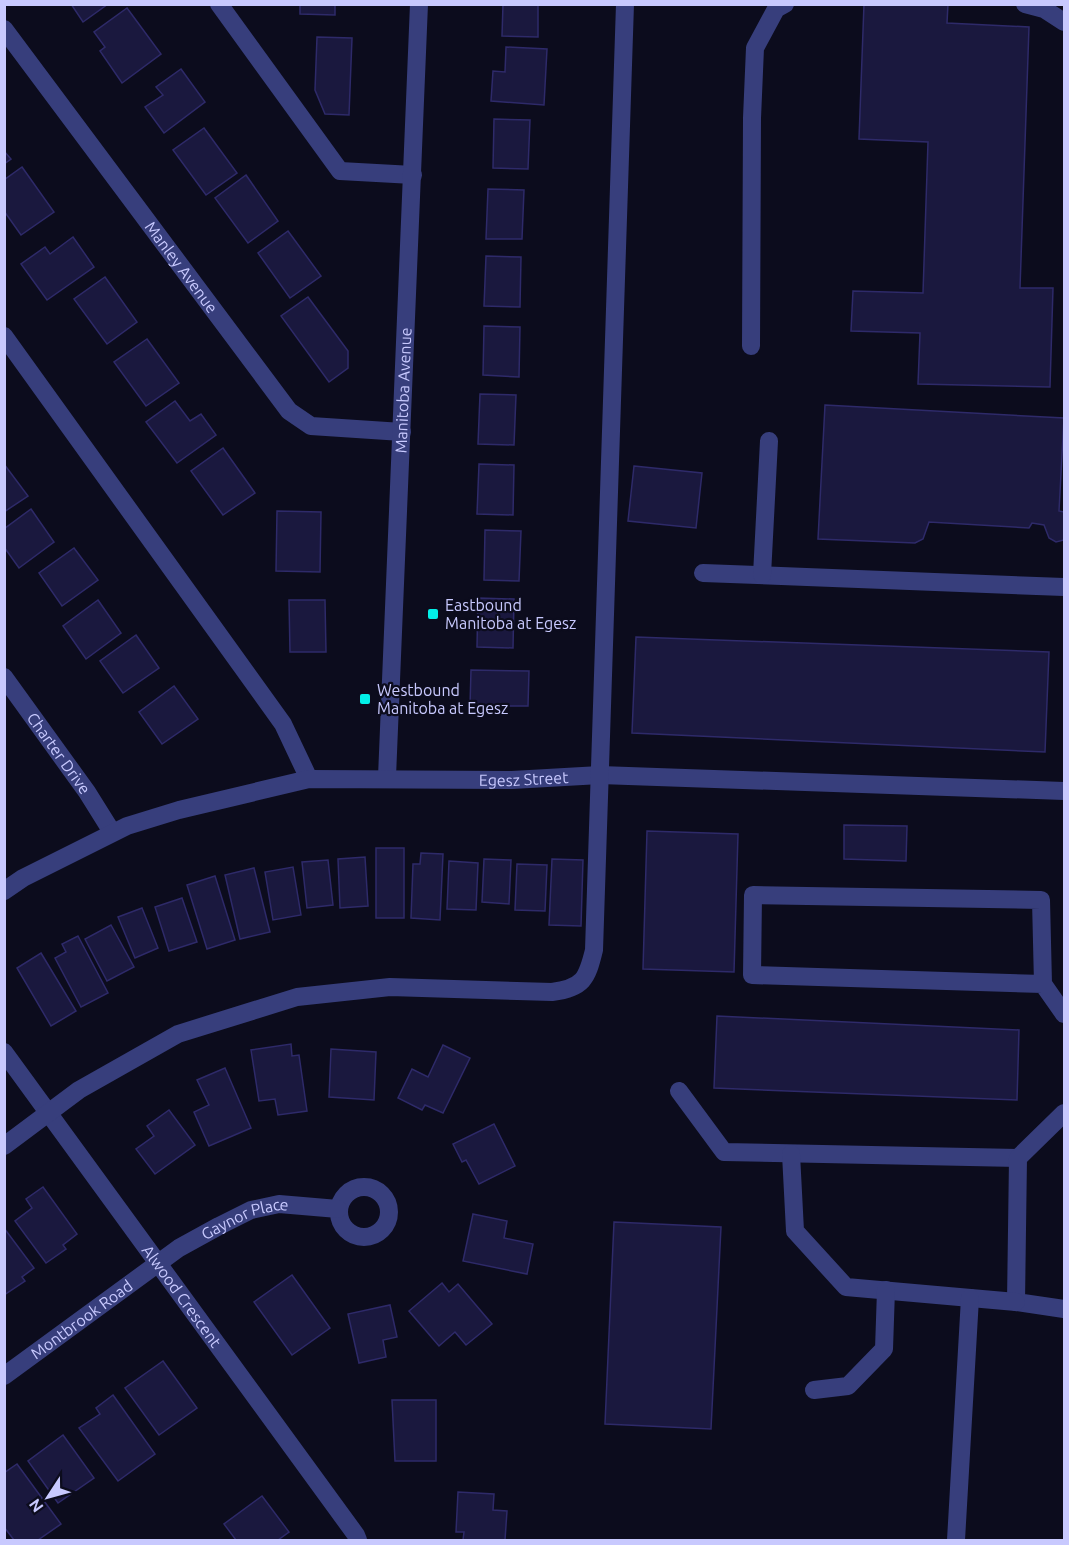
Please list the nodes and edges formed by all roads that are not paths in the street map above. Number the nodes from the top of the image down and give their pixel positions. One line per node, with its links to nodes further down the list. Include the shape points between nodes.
1 (219, 4): 9 (street, via 340,171)
2 (419, 4): 9 (street, Manitoba Avenue)
3 (625, 4): 18 (street)
4 (785, 4): 11 (street, via 776,9 755,48)
5 (1025, 4): 6 (street)
6 (1043, 7): 7 (street)
7 (1065, 22)
8 (4, 29): 12 (street, Manley Avenue, via 289,411 311,426)
9 (413, 175): 12 (street, Manitoba Avenue)
10 (4, 336): 20 (street, via 283,724)
11 (751, 346)
12 (402, 432): 19 (street, Manitoba Avenue)
13 (769, 441): 15 (street)
14 (703, 573): 15 (street)
15 (762, 575): 16 (street)
16 (1065, 587)
17 (4, 677): 22 (street, Charter Drive)
18 (600, 775): 19 (street, Egesz Street, via 512,780); 21 (street, Egesz Street); 28 (street, via 594,950 583,981 572,989 552,992 390,987 297,997 178,1034 79,1090)
19 (387, 777): 20 (street, Egesz Street)
20 (309, 778): 22 (street, Egesz Street, via 179,810)
21 (1065, 791)
22 (112, 832): 23 (street, Egesz Street)
23 (4, 891)
24 (1043, 984): 24 (street, via 1041,900 753,895 752,975); 25 (street)
25 (1065, 1014)
26 (4, 1052): 28 (street, Alwood Crescent)
27 (680, 1091): 31 (street, via 724,1152)
28 (50, 1112): 30 (street); 34 (street, Alwood Crescent)
29 (1065, 1113): 32 (street)
30 (4, 1146)
31 (791, 1154): 32 (street); 35 (street, via 795,1231 846,1287)
32 (1018, 1158): 37 (street)
33 (338, 1209): 34 (street, Gaynor Place, via 279,1204 251,1210)
34 (159, 1262): 39 (street, Montbrook Road); 41 (street, Alwood Crescent)
35 (886, 1290): 36 (street); 40 (street, via 884,1349 848,1386)
36 (970, 1299): 37 (street); 42 (street)
37 (1016, 1302): 38 (street)
38 (1065, 1309)
39 (4, 1376)
40 (814, 1390)
41 (358, 1540)
42 (956, 1540)

